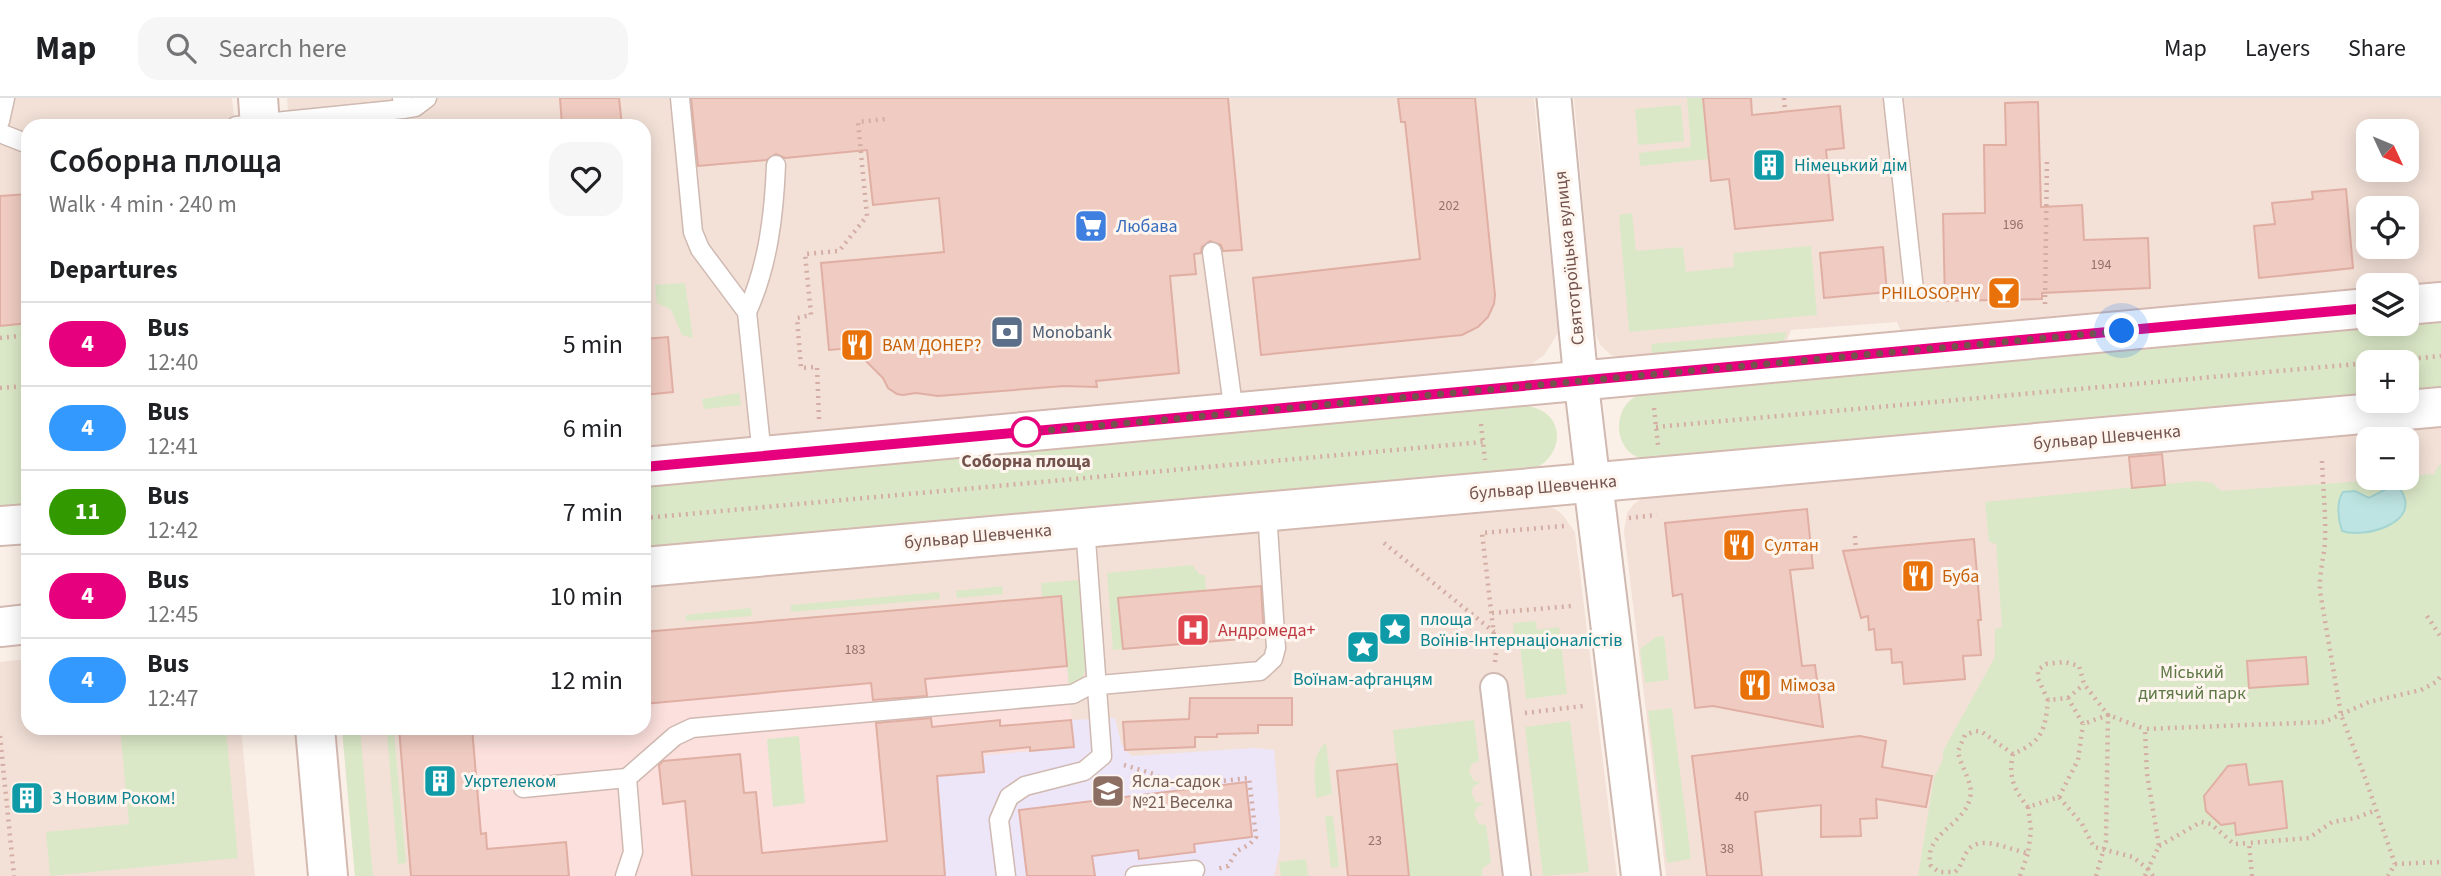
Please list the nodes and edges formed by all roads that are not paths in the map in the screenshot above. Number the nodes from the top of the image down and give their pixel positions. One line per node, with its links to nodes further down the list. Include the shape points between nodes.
1 (5, 98): 8 (lane)
2 (427, 98): 6 (lane, via 415,107)
3 (680, 98): 17 (lane, via 695,241)
4 (1554, 98): 18 (street, Святотроїцька вулиця)
5 (1893, 98): 13 (lane)
6 (402, 103): 7 (lane)
7 (254, 118)
8 (0, 121)
9 (0, 133): 10 (lane)
10 (21, 141)
11 (776, 165): 17 (lane, via 769,238)
12 (1212, 252): 20 (lane)
13 (1914, 290)
14 (2441, 302): 15 (main road)
15 (2419, 304)
16 (2356, 309): 18 (main road)
17 (747, 312): 21 (lane)
18 (1581, 381): 20 (main road); 23 (street, Святотроїцька вулиця)
19 (2441, 407): 23 (main road, бульвар Шевченка)
20 (1234, 413): 21 (main road)
21 (762, 456): 22 (main road)
22 (651, 466)
23 (1593, 482): 24 (main road, бульвар Шевченка); 42 (main road, Святотроїцька вулиця)
24 (1267, 512): 27 (main road, бульвар Шевченка); 31 (lane, via 1276,639 1267,666 1253,674)
25 (21, 524): 26 (main road)
26 (0, 526)
27 (1085, 527): 28 (main road, бульвар Шевченка); 31 (lane)
28 (651, 566)
29 (21, 625): 30 (main road)
30 (0, 627)
31 (1097, 686): 34 (lane, via 1073,694 692,728 675,736); 39 (lane, via 1102,756 1084,771 1025,786 1009,797 999,820)
32 (1494, 687): 41 (street)
33 (315, 735): 37 (main road)
34 (627, 778): 35 (lane); 38 (lane, via 633,852)
35 (523, 788)
36 (1195, 870): 40 (lane)
37 (328, 876)
38 (625, 876)
39 (1006, 876)
40 (1135, 876)
41 (1517, 876)
42 (1641, 876)

